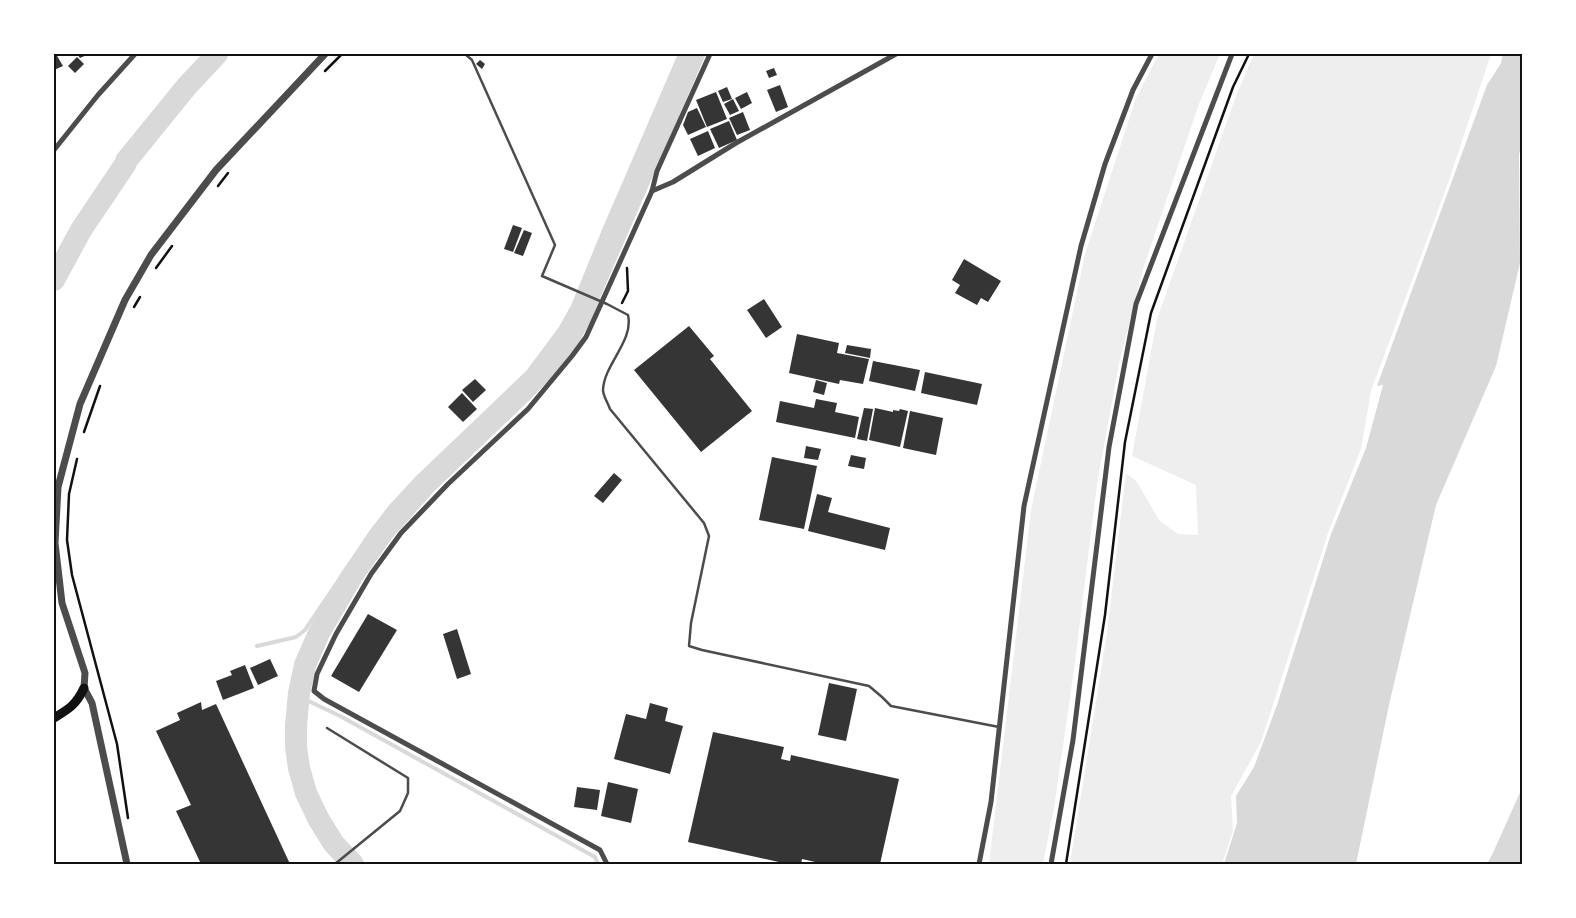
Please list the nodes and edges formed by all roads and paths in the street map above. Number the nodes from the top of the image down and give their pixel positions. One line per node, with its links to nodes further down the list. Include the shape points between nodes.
1 (135, 54): 11 (street)
2 (325, 54): 24 (street, via 216,170 151,255 125,300 80,404 58,487 55,542 62,603 86,674)
3 (342, 54): 10 (path)
4 (465, 54): 19 (lane, via 472,60 555,245 542,276)
5 (710, 54): 14 (street, via 657,171)
6 (896, 54): 14 (street)
7 (1152, 54): 26 (street, via 1129,99 1105,164 1081,246 1024,506)
8 (1232, 54): 33 (street, via 1136,304 1109,448 1073,740)
9 (1249, 54): 34 (path, via 1233,87 1151,313 1125,442 1105,615)
10 (319, 76)
11 (54, 150)
12 (230, 171): 13 (path)
13 (218, 186)
14 (652, 191): 31 (street, via 586,337 528,409 401,532 371,574 336,634 317,674 314,691 600,850)
15 (173, 244): 17 (path)
16 (627, 265): 19 (path, via 628,291)
17 (152, 274)
18 (143, 290): 20 (path)
19 (619, 309): 26 (lane, via 628,315 630,323 608,371 603,391 610,409 704,523 709,536 690,623 689,646 869,686 891,706)
20 (131, 314)
21 (101, 383): 22 (path)
22 (83, 435)
23 (78, 452): 28 (path, via 69,494 67,540 72,576 117,744)
24 (84, 688): 25 (main road, via 74,706); 29 (street, via 92,703)
25 (54, 718)
26 (999, 727): 32 (street, via 991,802)
27 (327, 728): 30 (lane, via 408,778 408,792 400,811)
28 (128, 818)
29 (127, 864)
30 (335, 864)
31 (607, 864)
32 (979, 864)
33 (1051, 864)
34 (1066, 864)

